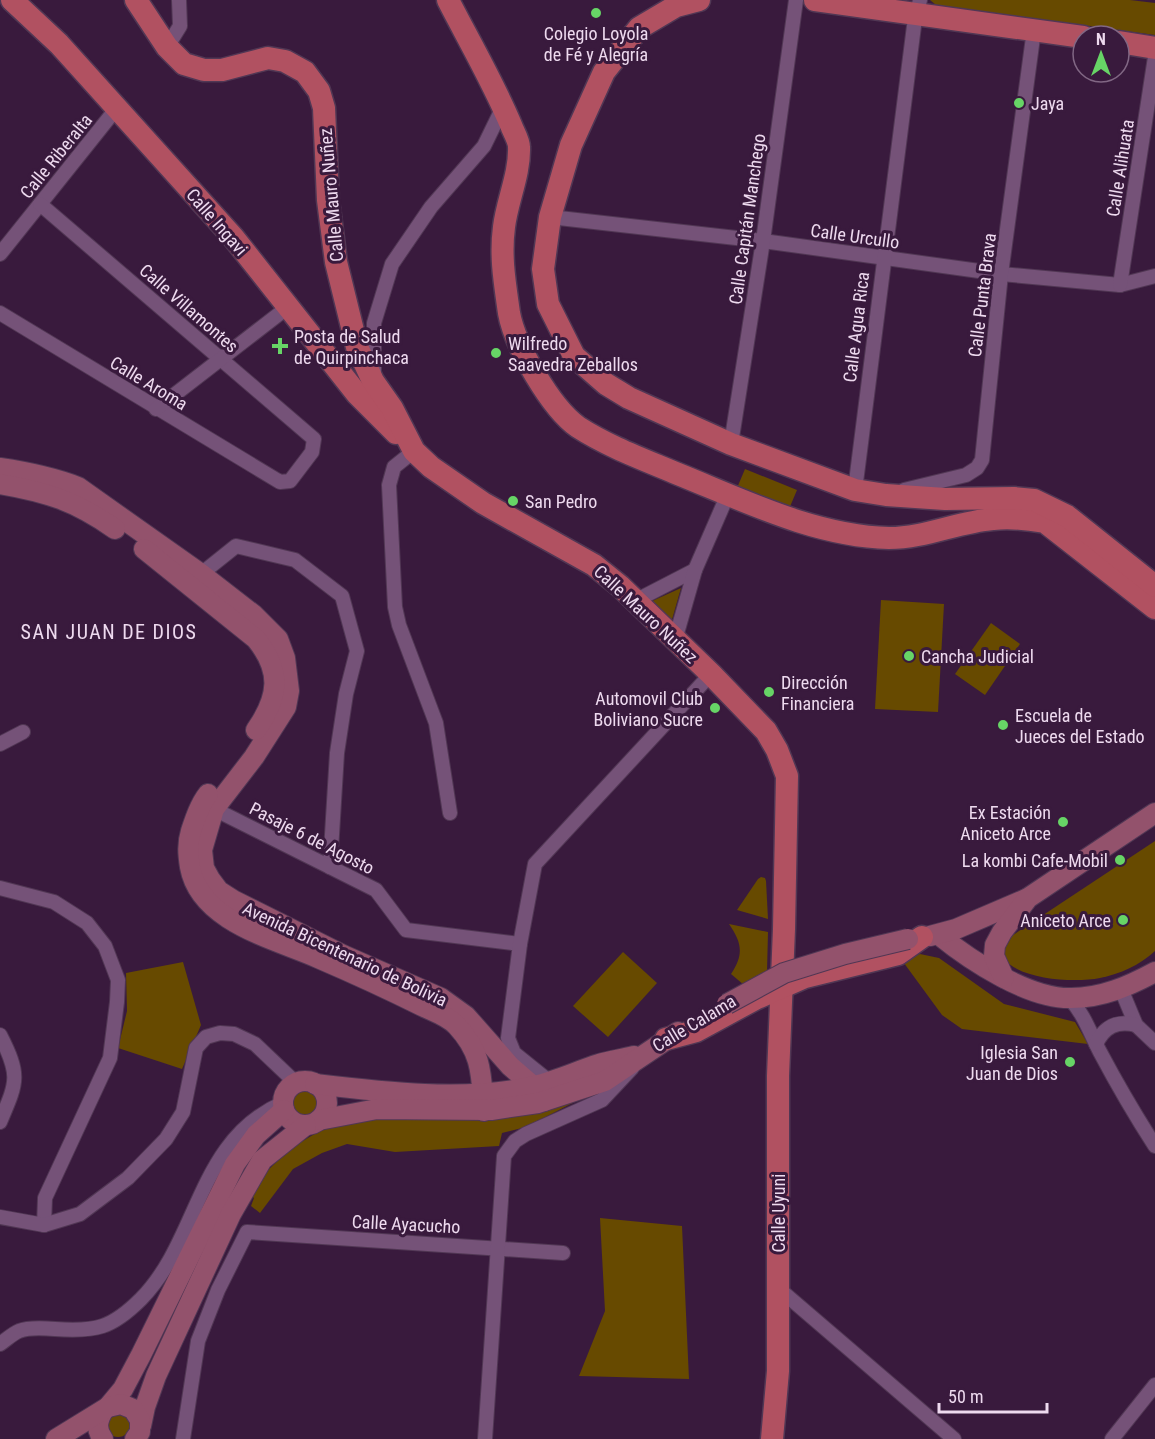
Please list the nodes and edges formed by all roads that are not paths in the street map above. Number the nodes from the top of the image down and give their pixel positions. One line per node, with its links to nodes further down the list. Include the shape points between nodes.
1 (12, 0): 16 (main road, Calle Ingavi, via 59,44)
2 (136, 0): 12 (main road, Calle Mauro Nuñez)
3 (179, 0): 12 (street, via 180,26)
4 (448, 0): 15 (main road)
5 (699, 0): 18 (main road, via 676,6 639,28 604,72 571,145)
6 (796, 0): 19 (street, Calle Capitán Manchego)
7 (815, 0): 8 (main road)
8 (903, 8): 9 (main road); 21 (street, Calle Agua Rica)
9 (1034, 30): 10 (main road); 22 (street, Calle Punta Brava)
10 (1071, 35)
11 (1131, 44): 13 (main road)
12 (167, 47): 28 (main road, Calle Mauro Nuñez, via 184,64 204,70 222,70 268,58 285,61 305,72 319,92 324,108 328,200 336,262 357,347)
13 (1155, 48)
14 (1155, 57): 24 (street, Calle Alihuata)
15 (503, 107): 28 (street, via 484,146 431,207 392,264 374,323); 36 (main road, via 519,145 504,226 502,267 510,318 543,389 576,426 615,447)
16 (117, 109): 17 (street, Calle Riberalta); 25 (main road, Calle Ingavi, via 233,237)
17 (40, 204): 20 (street, Calle Riberalta); 27 (street, Calle Villamontes)
18 (550, 217): 19 (street, Calle Urcullo); 30 (main road, via 543,269 548,304 574,356 629,398)
19 (763, 241): 21 (street, Calle Urcullo); 30 (street, Calle Capitán Manchego)
20 (0, 254)
21 (883, 258): 22 (street, Calle Urcullo); 35 (street, Calle Agua Rica)
22 (1001, 273): 24 (street, Calle Urcullo); 38 (street, Calle Punta Brava, via 982,460 977,468)
23 (1155, 276): 24 (street, Calle Urcullo)
24 (1120, 285)
25 (288, 307): 27 (street); 31 (main road, Calle Ingavi, via 357,394)
26 (0, 313): 29 (street, Calle Aroma)
27 (221, 360): 29 (street); 33 (street, Calle Villamontes, via 314,439 312,452 296,474 290,481)
28 (374, 381): 31 (main road, Calle Mauro Nuñez)
29 (156, 409): 33 (street, Calle Aroma)
30 (732, 444): 35 (main road)
31 (414, 451): 45 (main road, Calle Mauro Nuñez, via 483,503 594,565); 52 (street, via 394,467 389,485 395,607 436,723)
32 (0, 468): 43 (main road, Avenida Bicentenario de Bolivia, via 46,476 78,488)
33 (280, 482)
34 (0, 484): 72 (main road, Avenida Bicentenario de Bolivia, via 76,504 145,550 256,639 271,662 275,694 264,718 206,797 194,823 188,854 196,887 217,911 265,937 384,987 455,1024 476,1050)
35 (855, 490): 37 (main road)
36 (728, 494): 41 (main road, via 813,526 865,536); 42 (street)
37 (886, 495): 38 (main road); 38 (street, Calle Punta Brava)
38 (935, 498): 39 (main road, via 1034,500); 40 (main road, via 958,506 954,513 959,522); 41 (main road)
39 (1062, 522): 40 (main road, via 1023,518); 44 (main road); 46 (main road)
40 (967, 524): 41 (main road)
41 (912, 536)
42 (694, 570): 45 (street); 47 (street)
43 (201, 574): 51 (main road, Avenida Bicentenario de Bolivia, via 278,639 289,691 286,707); 54 (street, via 236,546 295,560 342,596 357,651 338,753)
44 (1155, 586)
45 (635, 601): 47 (main road, Calle Mauro Nuñez)
46 (1155, 608)
47 (675, 640): 48 (main road, Calle Mauro Nuñez)
48 (711, 674): 58 (street, via 535,864); 61 (main road, Calle Mauro Nuñez, via 766,732 787,776)
49 (23, 732): 50 (street)
50 (0, 744)
51 (214, 809): 54 (street, Pasaje 6 de Agosto); 71 (main road, Avenida Bicentenario de Bolivia, via 202,850 204,868 219,891 343,955 441,998 466,1016 510,1066)
52 (450, 813)
53 (1155, 813): 56 (main road)
54 (330, 867): 58 (street, Pasaje 6 de Agosto, via 375,890 406,930)
55 (0, 888): 78 (street, via 54,902 87,923 105,946 118,980 110,1058 45,1198)
56 (1028, 898): 57 (main road, Calle Calama); 60 (main road, via 995,945 994,956)
57 (923, 937): 60 (main road); 61 (main road, via 898,954 805,977); 66 (main road, Calle Calama, bridge, via 845,954 784,973)
58 (520, 944): 71 (street, via 509,1042)
59 (1155, 972): 62 (main road)
60 (1004, 978): 63 (main road, via 1039,993)
61 (782, 987): 66 (main road, via 696,1032); 81 (main road, Calle Uyuni)
62 (1121, 989): 63 (main road); 64 (street)
63 (1070, 999): 67 (street, via 1081,1011)
64 (1136, 1025): 67 (street, via 1107,1028); 68 (street)
65 (0, 1035): 74 (street, via 12,1059 15,1082)
66 (666, 1039): 69 (main road, Calle Calama)
67 (1096, 1044): 76 (street)
68 (1155, 1044)
69 (644, 1053): 71 (main road, via 605,1081); 79 (street, Calle Calama, via 602,1100 515,1141 504,1156)
70 (306, 1083): 72 (main road, via 381,1092 457,1094); 73 (main road, via 287,1091); 75 (main road, via 325,1094 327,1101 326,1108); 78 (street, via 255,1044 234,1034 206,1037 196,1048 183,1112 166,1139 128,1178 80,1214)
71 (542, 1090): 72 (main road)
72 (483, 1101): 75 (main road, via 377,1109)
73 (284, 1106): 75 (main road, via 292,1121); 82 (street, via 265,1111 238,1135 212,1169 168,1265 142,1298 111,1324 84,1331 19,1331); 84 (main road, via 256,1135 236,1164 123,1389)
74 (0, 1122)
75 (312, 1122): 85 (main road, via 262,1160 231,1214 156,1376)
76 (1155, 1146)
77 (0, 1218): 78 (street)
78 (44, 1225)
79 (499, 1247): 80 (street, Calle Ayacucho); 88 (street, Calle Ayacucho, via 247,1232 198,1341); 89 (street, Calle Calama)
80 (563, 1253)
81 (778, 1288): 90 (main road, Calle Uyuni, via 778,1371); 91 (street)
82 (0, 1344)
83 (1155, 1385): 92 (street)
84 (106, 1409): 85 (main road, via 121,1404 133,1409 140,1420); 86 (main road); 87 (main road, via 98,1424)
85 (138, 1436)
86 (56, 1439)
87 (103, 1439)
88 (183, 1439)
89 (485, 1439)
90 (772, 1439)
91 (954, 1439)
92 (1112, 1439)

